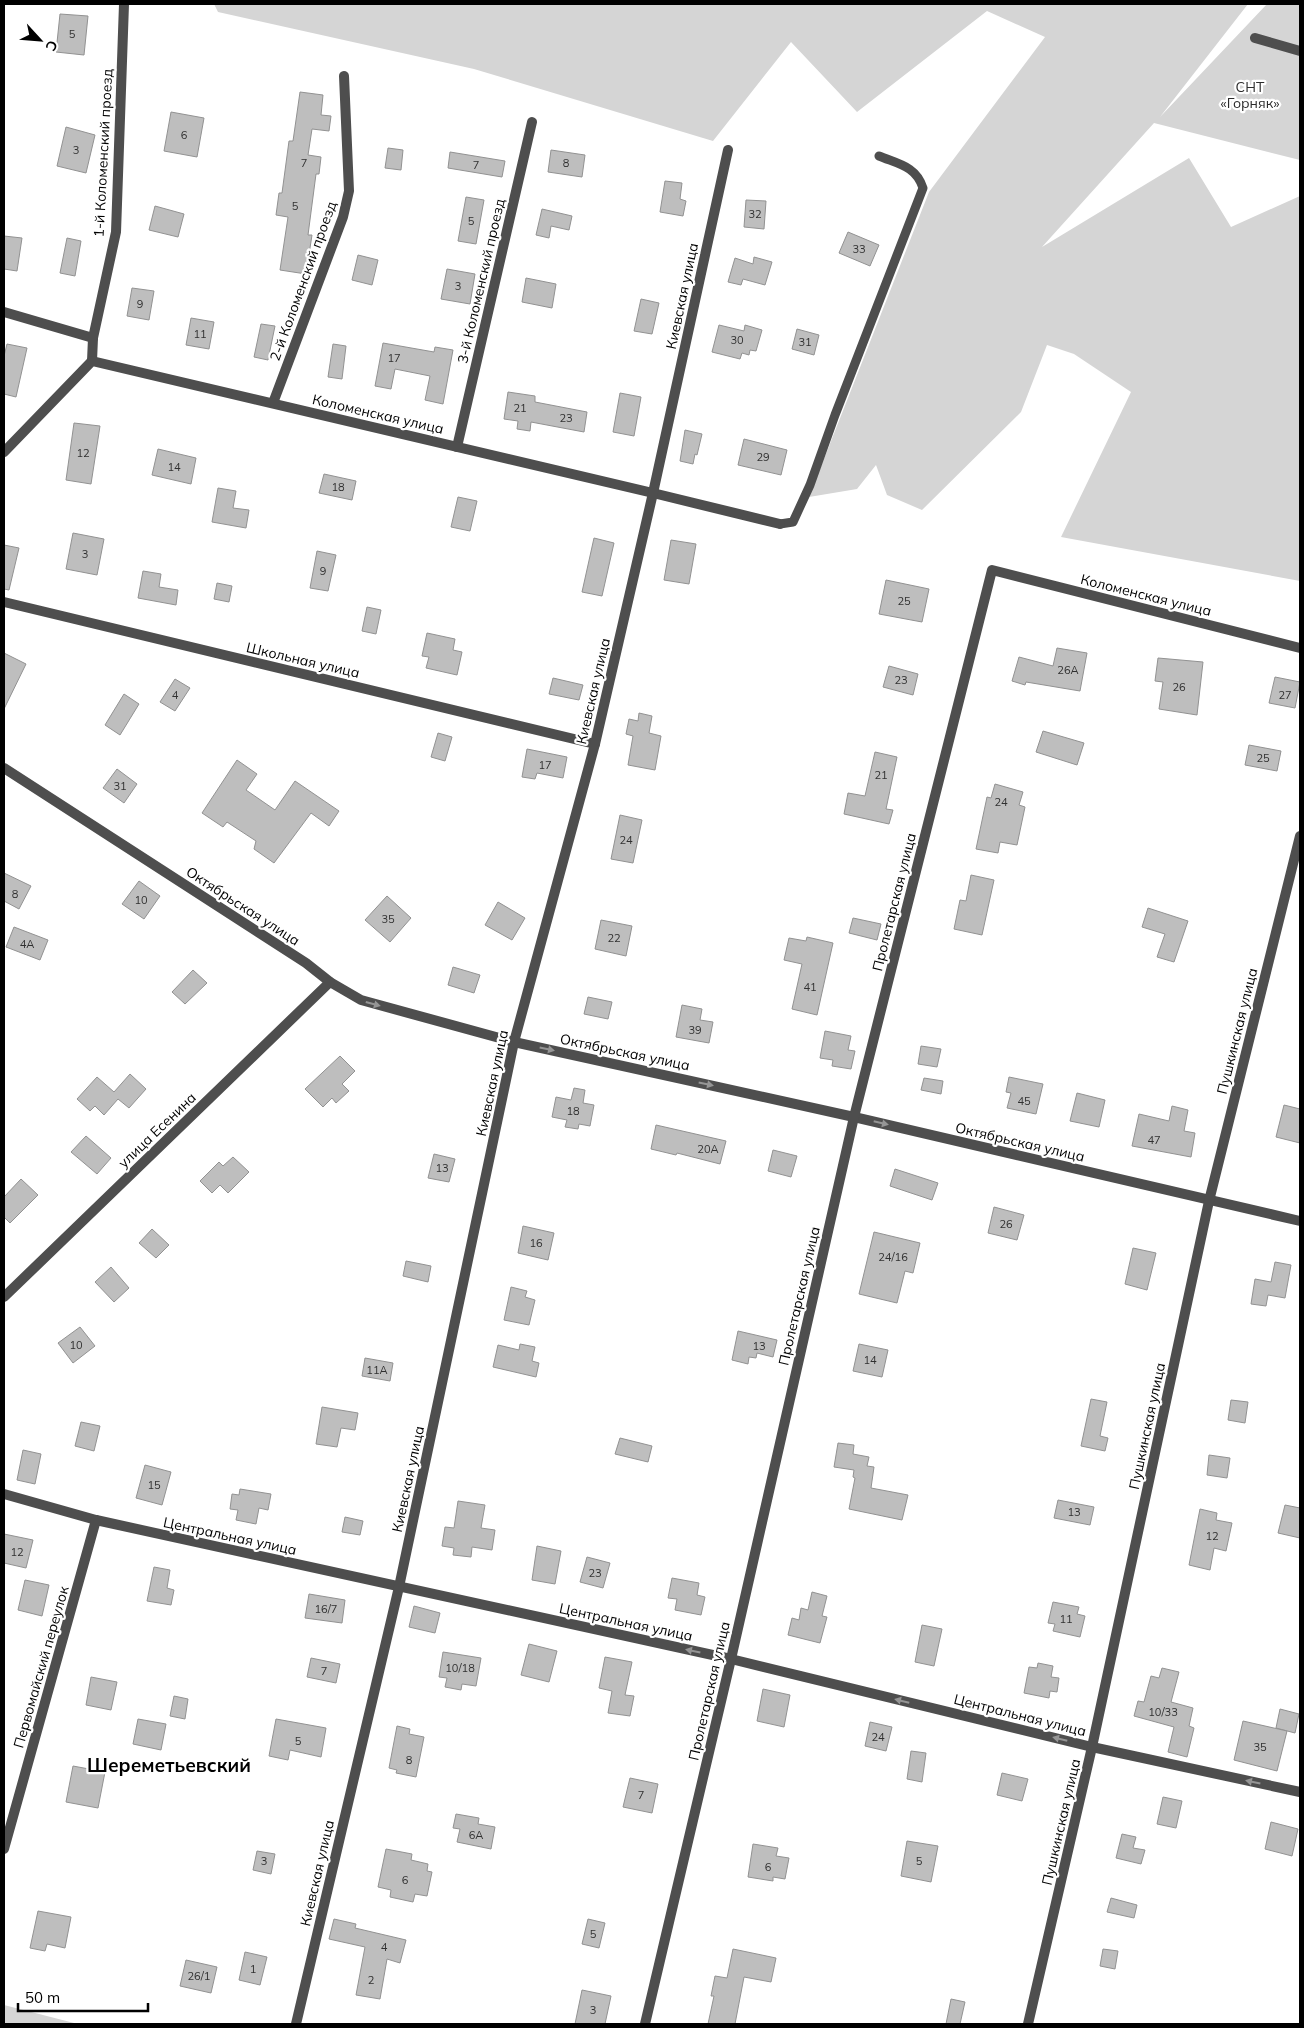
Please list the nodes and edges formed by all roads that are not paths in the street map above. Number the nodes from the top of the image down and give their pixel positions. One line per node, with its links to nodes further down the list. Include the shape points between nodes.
1 (124, 4): 9 (street, 1-й Коломенский проезд, via 116,232)
2 (1255, 38): 3 (street)
3 (1300, 51)
4 (344, 76): 11 (street, 2-й Коломенский проезд, via 349,191 343,217)
5 (532, 122): 12 (street, 3-й Коломенский проезд)
6 (728, 150): 14 (street, Киевская улица)
7 (879, 156): 15 (lane, via 913,170 920,177 923,188 810,485 793,522)
8 (4, 312): 9 (street)
9 (93, 338): 10 (street, 1-й Коломенский проезд)
10 (92, 361): 11 (street, Коломенская улица); 13 (street)
11 (273, 403): 12 (street, Коломенская улица)
12 (457, 447): 14 (street, Коломенская улица)
13 (4, 452)
14 (653, 493): 15 (street, Коломенская улица); 19 (street, Киевская улица)
15 (780, 524)
16 (991, 577): 18 (street, Коломенская улица, via 992,570); 24 (street, Пролетарская улица)
17 (4, 602): 19 (street, Школьная улица)
18 (1300, 648)
19 (595, 744): 23 (street, Киевская улица)
20 (4, 768): 22 (street, Октябрьская улица, via 306,963)
21 (1300, 836): 25 (street, Пушкинская улица)
22 (330, 982): 23 (street, Октябрьская улица, one-way to 23, via 361,1000); 27 (street, улица Есенина)
23 (514, 1042): 24 (street, Октябрьская улица, one-way to 24); 30 (street, Киевская улица)
24 (854, 1117): 25 (street, Октябрьская улица, one-way to 25); 31 (street, Пролетарская улица)
25 (1209, 1201): 26 (street, Октябрьская улица); 32 (street, Пушкинская улица)
26 (1300, 1221)
27 (4, 1298)
28 (4, 1494): 29 (street, Центральная улица)
29 (96, 1520): 30 (street, Центральная улица); 34 (street, Первомайский переулок)
30 (399, 1587): 31 (street, Центральная улица, one-way to 30); 35 (street, Киевская улица)
31 (731, 1659): 32 (street, Центральная улица, one-way to 31); 36 (street, Пролетарская улица)
32 (1092, 1747): 33 (street, Центральная улица, one-way to 32); 37 (street, Пушкинская улица)
33 (1300, 1792)
34 (4, 1849)
35 (296, 2024)
36 (645, 2024)
37 (1028, 2024)

